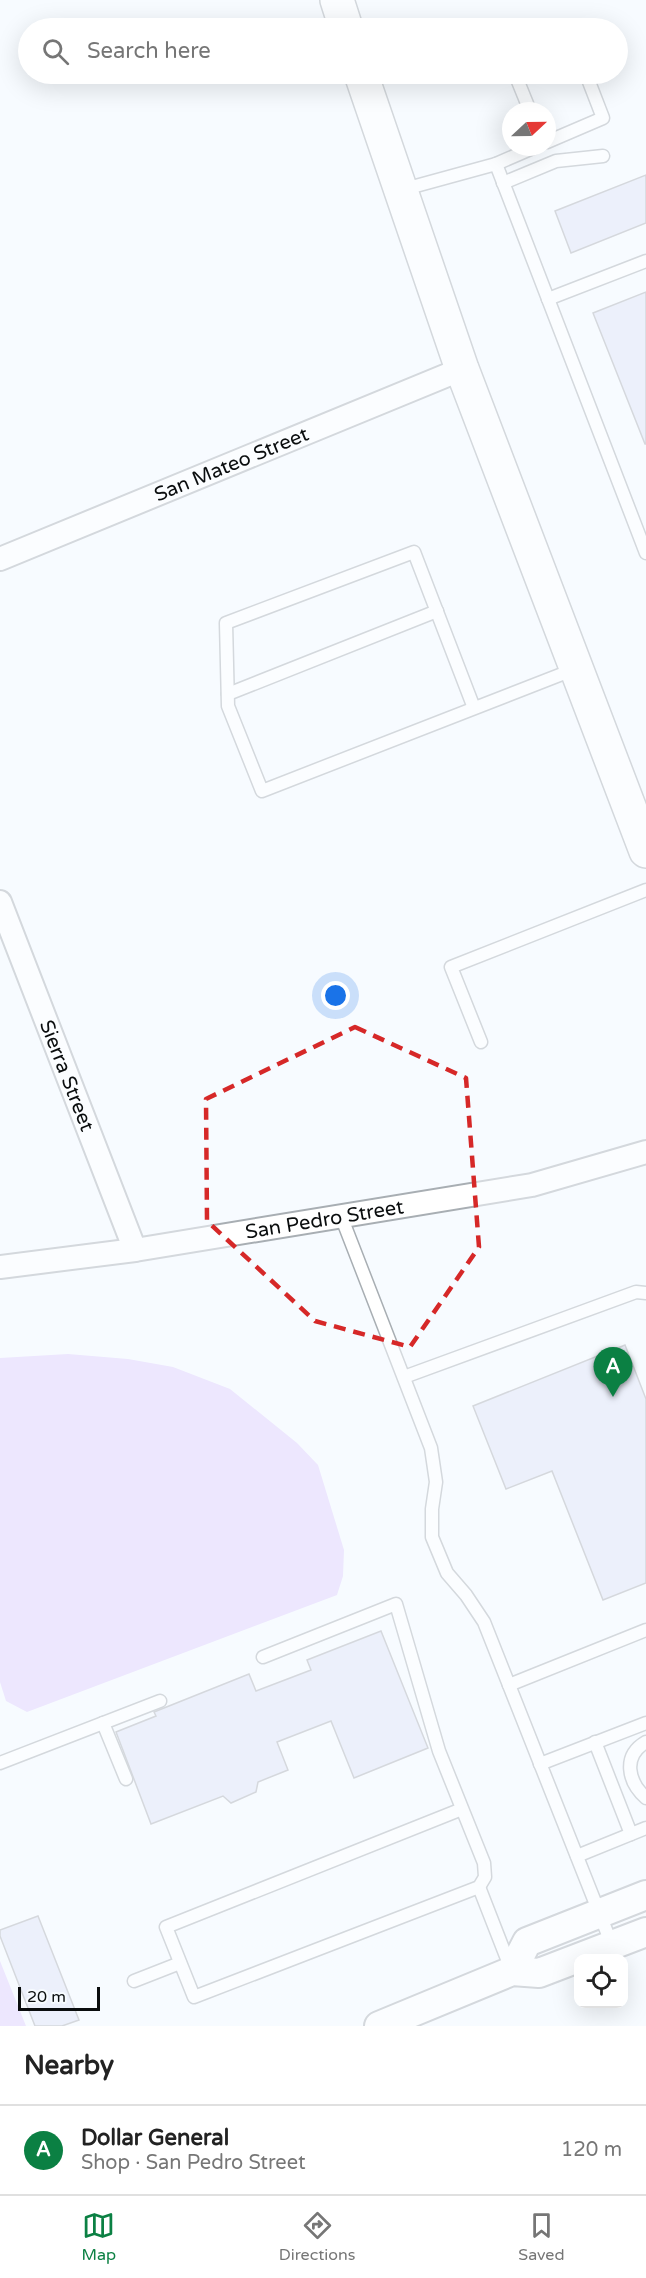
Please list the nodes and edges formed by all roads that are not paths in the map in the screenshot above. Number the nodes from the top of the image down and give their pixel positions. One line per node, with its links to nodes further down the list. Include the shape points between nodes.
1 (337, 0): 2 (main road)
2 (343, 18)
3 (364, 84): 12 (main road)
4 (519, 84): 6 (lane)
5 (590, 84): 7 (lane, via 603,118)
6 (526, 102)
7 (556, 138)
8 (514, 156): 10 (lane)
9 (603, 156): 11 (lane, via 556,161)
10 (496, 164): 11 (lane); 12 (lane)
11 (503, 183): 14 (lane)
12 (400, 190): 15 (main road)
13 (646, 261): 14 (lane)
14 (548, 299): 16 (lane)
15 (462, 369): 17 (street, San Mateo Street); 19 (main road)
16 (646, 553)
17 (0, 559)
18 (437, 611): 20 (lane); 20 (lane, via 414,552 226,623); 21 (lane)
19 (576, 669): 21 (lane); 22 (main road, via 631,799)
20 (228, 694): 21 (lane, via 228,706 262,791)
21 (474, 708)
22 (646, 851)
23 (646, 890): 25 (lane, via 451,967)
24 (0, 902): 28 (street, Sierra Street)
25 (481, 1042)
26 (646, 1152): 27 (street, San Pedro Street, via 532,1185)
27 (341, 1216): 28 (street, San Pedro Street); 31 (lane)
28 (135, 1250): 29 (street, San Pedro Street)
29 (0, 1267)
30 (646, 1293): 31 (lane, via 636,1292)
31 (404, 1377): 34 (lane, via 431,1448 436,1482 432,1537 447,1573 484,1622)
32 (646, 1630): 34 (lane)
33 (264, 1657): 44 (lane, via 396,1604 439,1750)
34 (509, 1685): 41 (lane)
35 (160, 1701): 36 (lane)
36 (103, 1723): 40 (lane); 42 (lane)
37 (646, 1723): 38 (lane)
38 (595, 1742): 41 (lane); 46 (lane)
39 (646, 1742): 43 (lane, via 632,1756 629,1767 638,1791)
40 (0, 1763)
41 (540, 1764): 47 (lane)
42 (126, 1779)
43 (646, 1798)
44 (462, 1809): 48 (lane, via 484,1863 485,1877); 53 (lane, via 166,1927)
45 (646, 1828): 46 (lane)
46 (631, 1834): 47 (lane)
47 (577, 1856): 50 (lane)
48 (479, 1887): 53 (lane, via 194,1997); 54 (lane)
49 (646, 1895): 50 (street)
50 (599, 1914): 52 (lane); 54 (street, via 527,1942)
51 (646, 1932): 52 (street)
52 (612, 1945): 54 (street, via 539,1973)
53 (180, 1963): 55 (lane)
54 (512, 1971): 56 (street)
55 (134, 1981)
56 (380, 2026)

